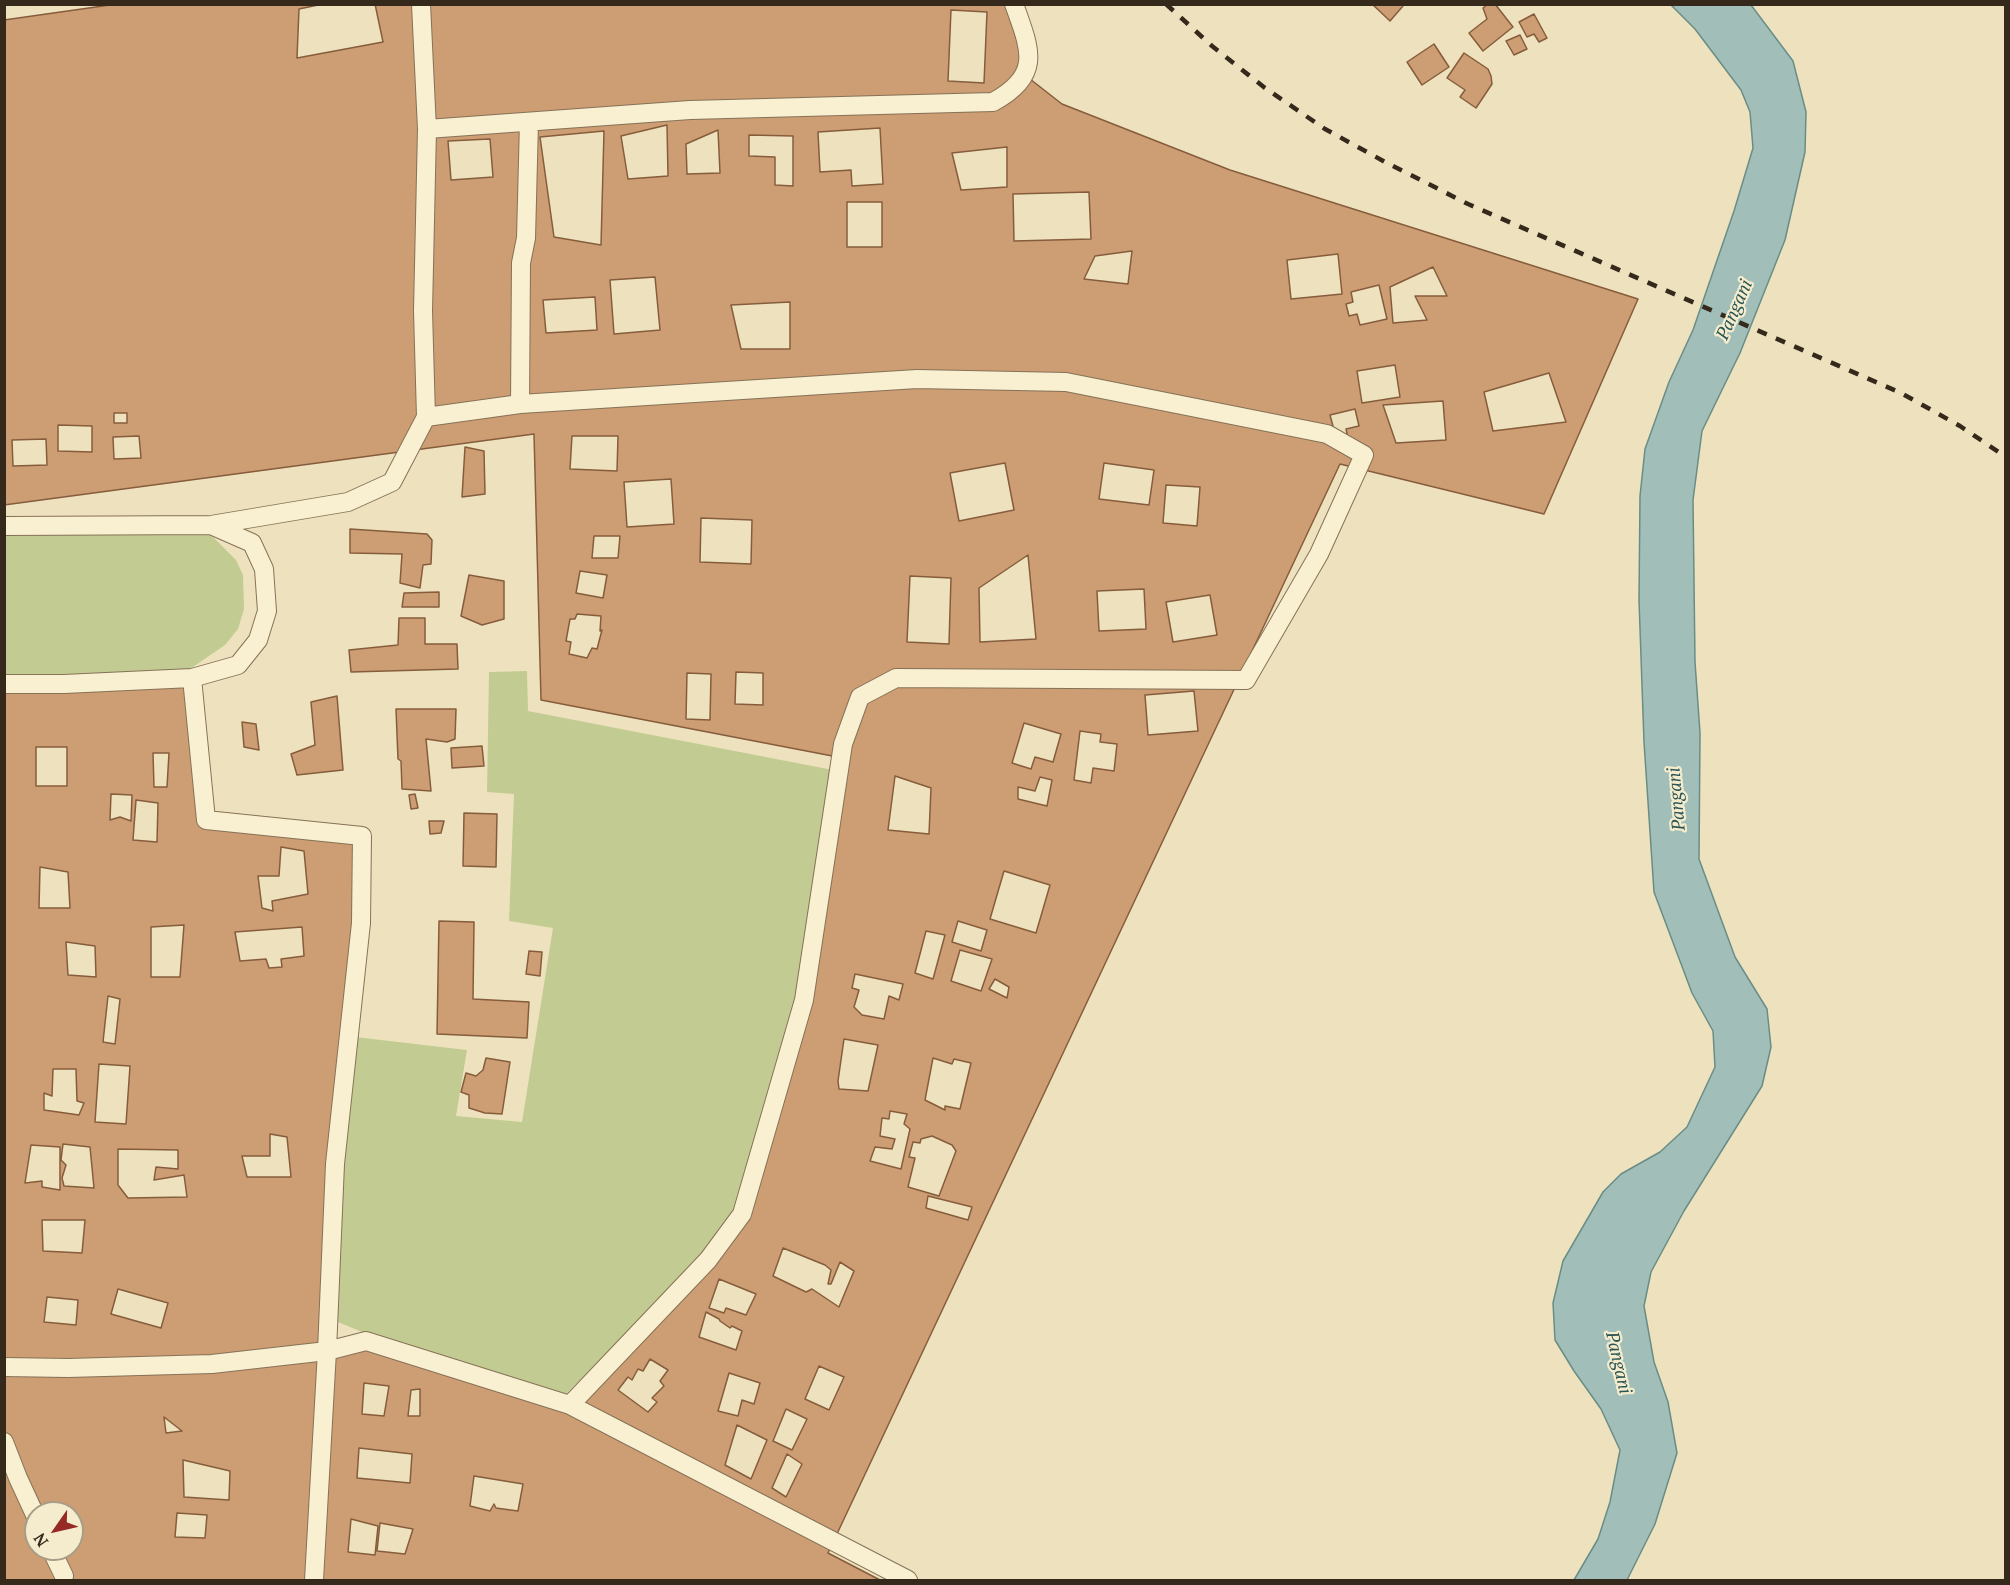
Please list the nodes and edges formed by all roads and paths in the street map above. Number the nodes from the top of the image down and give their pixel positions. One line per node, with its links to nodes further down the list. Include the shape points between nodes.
1 (421, 4): 4 (street)
2 (1014, 4): 3 (street, via 1028,45 1028,69 1011,93 993,102 690,110)
3 (529, 122): 4 (street); 5 (street, via 526,238 521,263)
4 (427, 129): 6 (street, via 423,310)
5 (520, 404): 6 (street); 13 (street, via 917,379 1066,382 1327,434 1364,454 1319,554 1246,680 896,678 860,697 843,744 804,1000 742,1214 708,1260)
6 (426, 417): 7 (street, via 392,482 348,502)
7 (211, 525): 8 (street); 9 (street, via 252,543 264,569 267,611 258,640 238,665)
8 (4, 526)
9 (192, 678): 10 (street); 11 (street, via 206,820 362,836 361,922 335,1164)
10 (4, 684)
11 (327, 1351): 12 (street, via 212,1364); 13 (street, via 366,1341); 18 (street)
12 (4, 1367)
13 (570, 1405): 19 (street)
14 (4, 1442): 15 (street)
15 (29, 1501)
16 (57, 1561): 17 (street)
17 (64, 1576)
18 (314, 1581)
19 (908, 1581)

